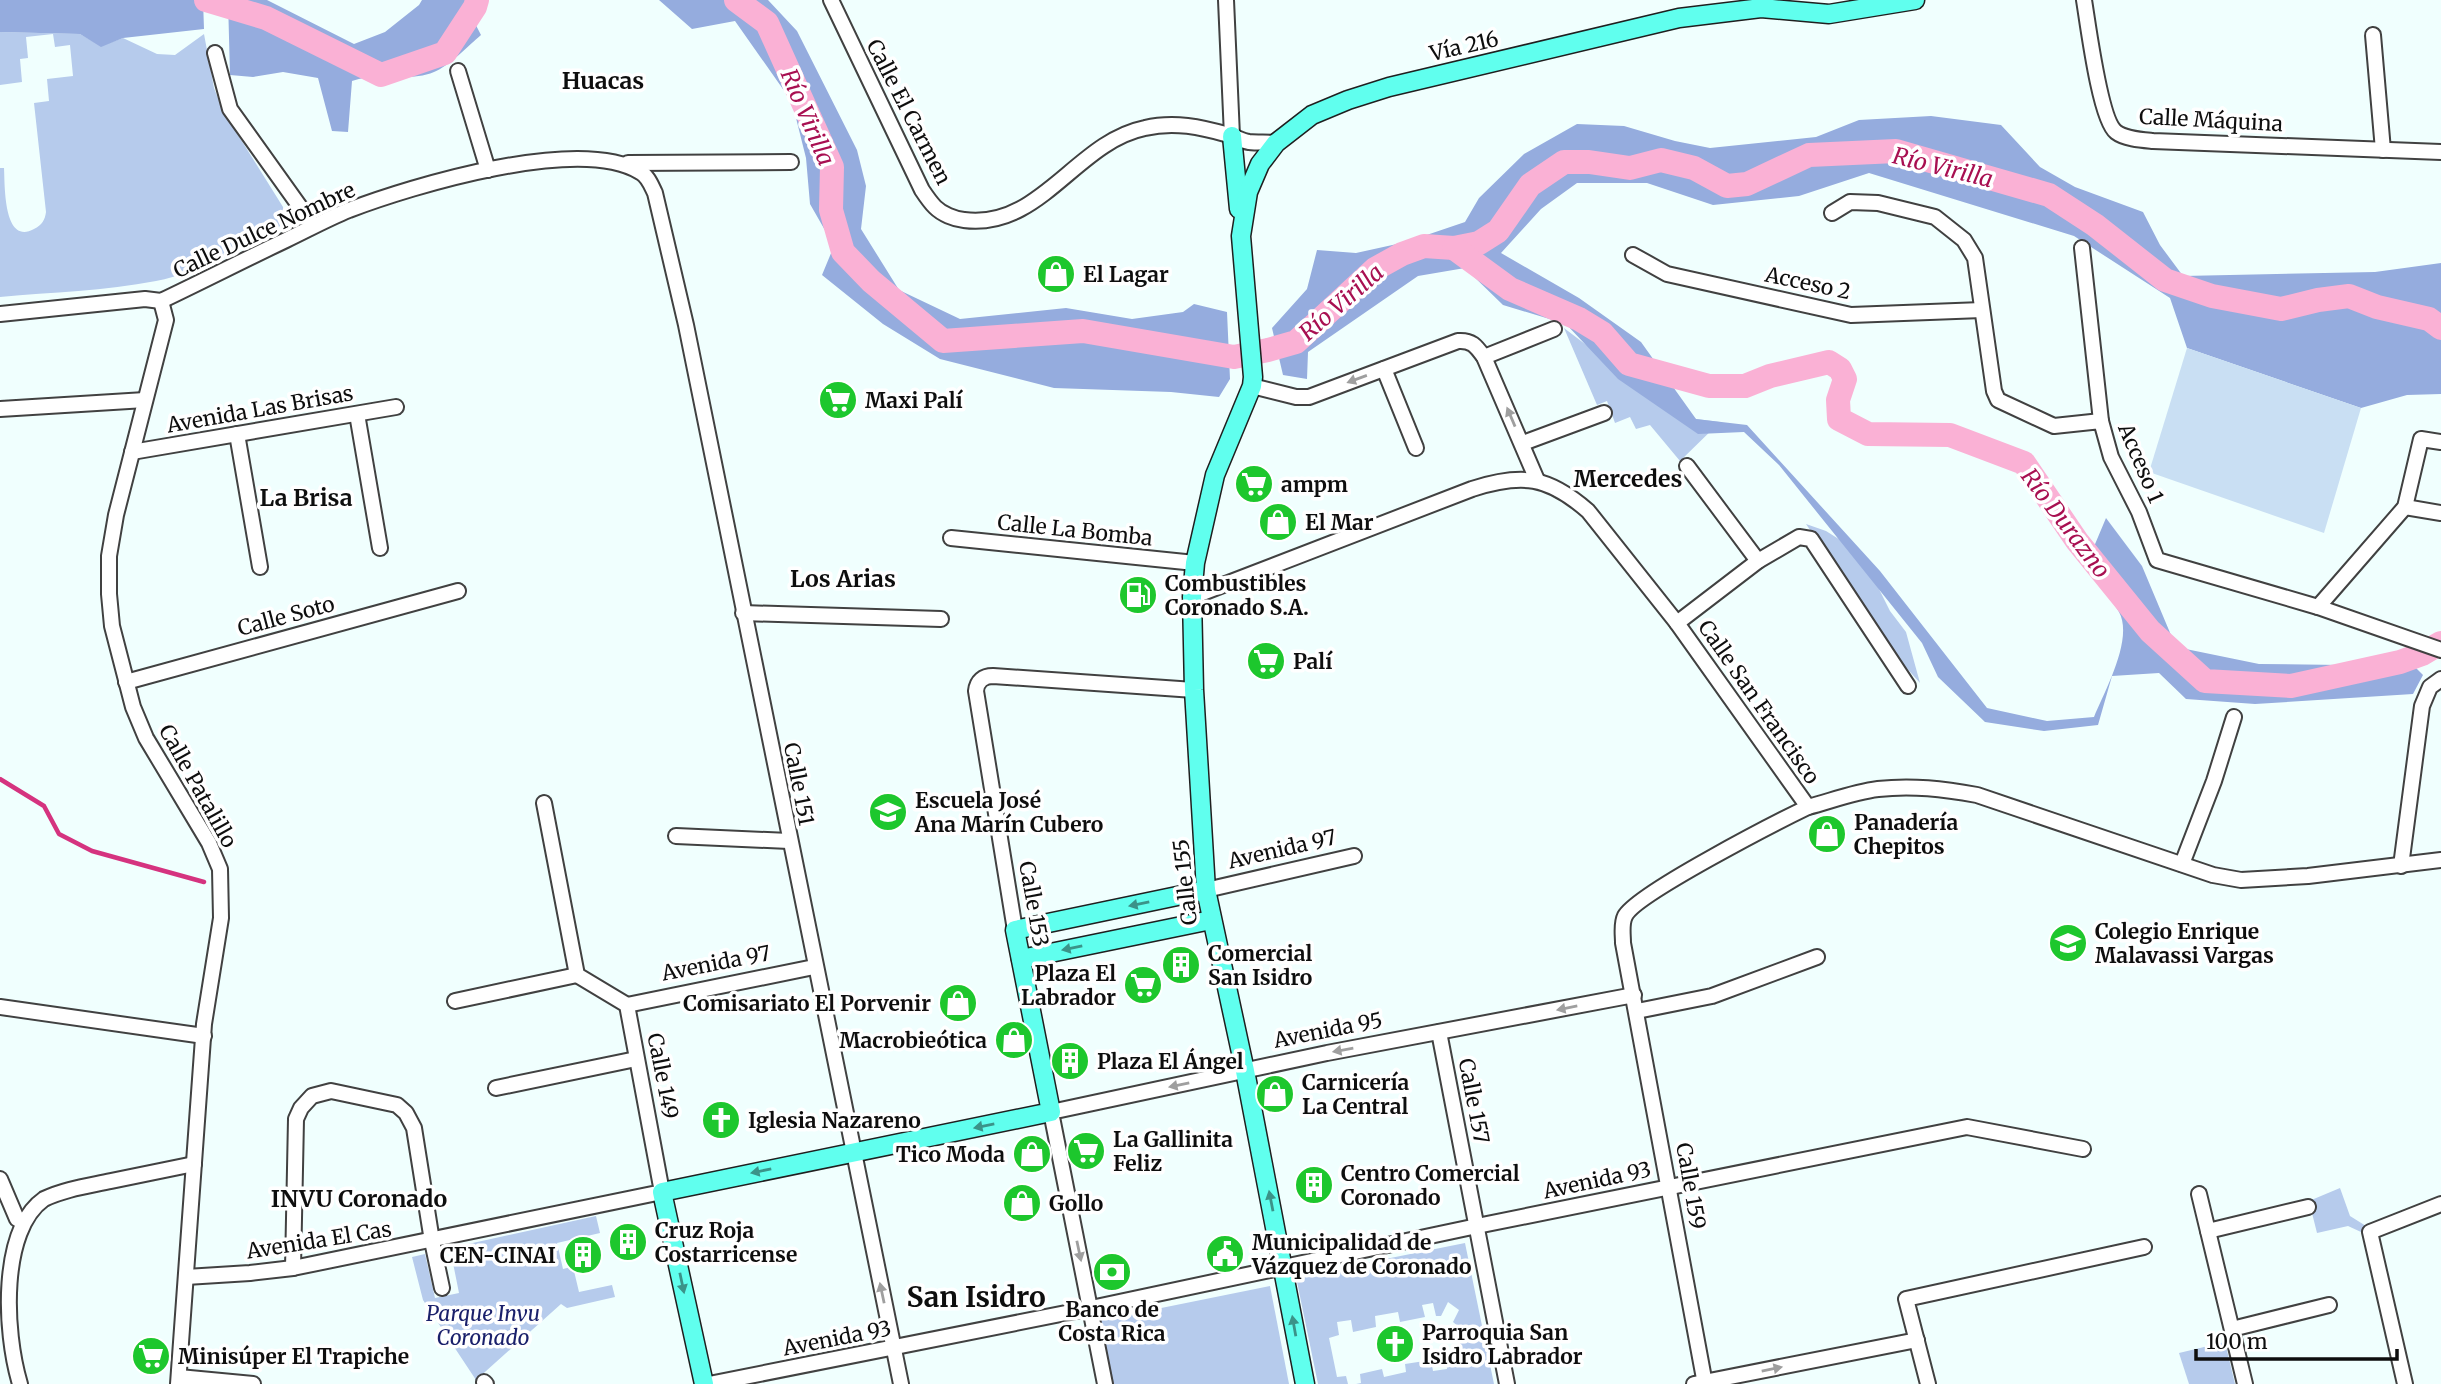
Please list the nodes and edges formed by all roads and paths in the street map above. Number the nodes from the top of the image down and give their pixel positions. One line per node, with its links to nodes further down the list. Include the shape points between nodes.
1 (831, 0): 9 (street, Calle El Carmen, via 922,190 936,208 955,219 977,222 1022,208 1093,153 1144,128 1188,124)
2 (1226, 0): 9 (street)
3 (1915, 0): 5 (main road, Vía 216, via 1829,14)
4 (2084, 0): 11 (street, Calle Máquina, via 2105,113 2115,132 2153,141)
5 (1765, 4): 10 (main road, Vía 216, via 1636,27 1389,87 1312,115)
6 (2373, 35): 11 (street)
7 (215, 53): 18 (street, via 230,109)
8 (458, 71): 15 (street)
9 (1231, 136): 10 (street, Calle El Carmen); 19 (main road)
10 (1276, 143): 19 (main road, Vía 216, via 1248,192)
11 (2384, 150): 12 (street, Calle Máquina)
12 (2441, 152)
13 (791, 162): 14 (street)
14 (616, 163): 15 (street, Calle Dulce Nombre, via 551,159); 16 (street, Calle Dulce Nombre, via 640,172)
15 (488, 170): 18 (street, Calle Dulce Nombre, via 350,209)
16 (655, 193): 52 (street, Calle 151)
17 (1832, 213): 23 (street, Acceso 1, via 1850,202 1878,203 1935,217 1964,240 1975,258)
18 (313, 225): 22 (street, Calle Dulce Nombre)
19 (1241, 236): 28 (main road, Vía 216)
20 (2082, 248): 34 (street)
21 (1633, 254): 23 (street, Acceso 2, via 1667,274 1851,314)
22 (161, 301): 24 (street, Calle Dulce Nombre); 29 (street, Calle Patalillo, via 166,320)
23 (1982, 310): 34 (street, Acceso 1, via 1998,400 2054,426)
24 (0, 314)
25 (1554, 328): 26 (street)
26 (1484, 357): 27 (street, via 1476,345 1458,341); 37 (street, one-way to 26)
27 (1384, 369): 28 (street, one-way to 28, via 1309,397); 38 (street)
28 (1253, 382): 47 (main road, Calle 155, via 1215,475)
29 (145, 400): 31 (street); 39 (street, Calle Patalillo)
30 (396, 407): 33 (street, Avenida Las Brisas)
31 (0, 409)
32 (1604, 413): 37 (street)
33 (357, 414): 35 (street, Avenida Las Brisas); 45 (street)
34 (2101, 421): 51 (street, Acceso 1, via 2111,457 2157,560)
35 (237, 435): 39 (street, Avenida Las Brisas); 48 (street)
36 (2441, 442): 42 (street, via 2421,439)
37 (1523, 443): 41 (street)
38 (1416, 448)
39 (132, 453): 57 (street, Calle Patalillo, via 110,556 112,626)
40 (1687, 466): 46 (street)
41 (1537, 480): 50 (street, Calle San Francisco, via 1513,478 1472,489); 54 (street, Calle San Francisco, via 1588,511)
42 (2405, 506): 43 (street); 51 (street)
43 (2441, 513)
44 (951, 538): 47 (street, Calle La Bomba)
45 (380, 548)
46 (1758, 561): 54 (street); 58 (street, via 1798,537 1811,540)
47 (1195, 563): 50 (main road, Calle 155)
48 (260, 567)
49 (458, 591): 57 (street, Calle Soto)
50 (1192, 597): 59 (main road, Calle 155)
51 (2318, 607): 55 (street)
52 (743, 613): 53 (street); 64 (street, Calle 151)
53 (940, 619)
54 (1677, 623): 62 (street, Calle San Francisco)
55 (2441, 650)
56 (2441, 680): 68 (street, via 2430,687 2422,706)
57 (126, 682): 82 (street, Calle Patalillo, via 146,738 220,869 222,918)
58 (1908, 686)
59 (1194, 690): 69 (main road, Calle 155); 71 (street, Calle 153, via 993,676 981,680 975,691)
60 (2234, 717): 67 (street)
61 (544, 803): 75 (street)
62 (1808, 807): 67 (street, Calle San Francisco, via 1877,789 1951,790); 76 (street, via 1677,878 1630,909 1623,935)
63 (676, 836): 64 (street)
64 (789, 841): 74 (street, Calle 151)
65 (1354, 856): 69 (street, Avenida 97)
66 (2441, 860): 68 (street, Calle San Francisco)
67 (2182, 864): 68 (street, Calle San Francisco, via 2241,880)
68 (2401, 866)
69 (1206, 891): 70 (main road, Calle 155); 71 (main road, Avenida 97, one-way to 71)
70 (1211, 920): 73 (main road, one-way to 73); 84 (main road, Calle 155)
71 (1016, 930): 73 (main road, Calle 153)
72 (1817, 957): 80 (street, via 1712,996)
73 (1021, 959): 86 (main road, Calle 153)
74 (814, 967): 78 (street, Avenida 97); 88 (street, Calle 151)
75 (577, 975): 77 (street); 78 (street)
76 (1634, 995): 80 (street, Calle 159); 81 (street, Avenida 95, one-way to 81)
77 (455, 1001)
78 (627, 1004): 83 (street, Calle 149)
79 (0, 1007): 82 (street)
80 (1637, 1011): 91 (street, Calle 159)
81 (1439, 1032): 84 (street, Avenida 95, one-way to 84); 97 (street, Calle 157)
82 (204, 1036): 89 (street, Calle Patalillo)
83 (636, 1059): 85 (street); 92 (street, Calle 149)
84 (1245, 1071): 86 (street, Avenida 95, one-way to 86); 102 (main road, Calle 155, one-way to 84)
85 (496, 1088)
86 (1051, 1112): 88 (main road, Avenida 95, one-way to 88); 107 (street, Calle 153, one-way to 107)
87 (2083, 1149): 91 (street, Avenida 93, via 1967,1127)
88 (852, 1152): 92 (main road, Avenida 95, one-way to 92); 110 (street, Calle 151, one-way to 88)
89 (194, 1164): 96 (street, via 69,1190 42,1200); 103 (street, Calle Patalillo)
90 (0, 1179): 96 (street)
91 (1670, 1187): 97 (street, Avenida 93); 112 (street, Calle 159)
92 (663, 1192): 99 (street, Avenida El Cas); 115 (main road, Calle 149, one-way to 115)
93 (2199, 1194): 98 (street)
94 (2441, 1204): 122 (street, via 2370,1232)
95 (2308, 1207): 98 (street)
96 (18, 1219): 105 (street, via 7,1245)
97 (1477, 1226): 102 (street, Avenida 93); 119 (street, Calle 157)
98 (2208, 1231): 108 (street)
99 (432, 1241): 101 (street, Avenida El Cas); 101 (street, via 414,1128 406,1113 397,1105 331,1091 312,1096 296,1119); 104 (street)
100 (2144, 1247): 109 (street, via 1906,1299)
101 (293, 1268): 103 (street, Avenida El Cas)
102 (1284, 1268): 107 (street, Avenida 93); 118 (main road, Calle 155, one-way to 102)
103 (186, 1277): 111 (street, Calle Patalillo)
104 (442, 1288)
105 (1, 1295): 113 (street)
106 (2329, 1305): 108 (street)
107 (1091, 1308): 110 (street, Avenida 93); 117 (street, Calle 153)
108 (2232, 1329): 121 (street)
109 (1917, 1340): 112 (street, one-way to 109); 120 (street)
110 (894, 1348): 115 (street, Avenida 93); 116 (street, Calle 151)
111 (178, 1380): 114 (street)
112 (1701, 1383)
113 (20, 1384)
114 (253, 1384)
115 (707, 1384)
116 (901, 1384)
117 (1105, 1384)
118 (1305, 1384)
119 (1507, 1384)
120 (1928, 1384)
121 (2245, 1384)
122 (2405, 1384)

